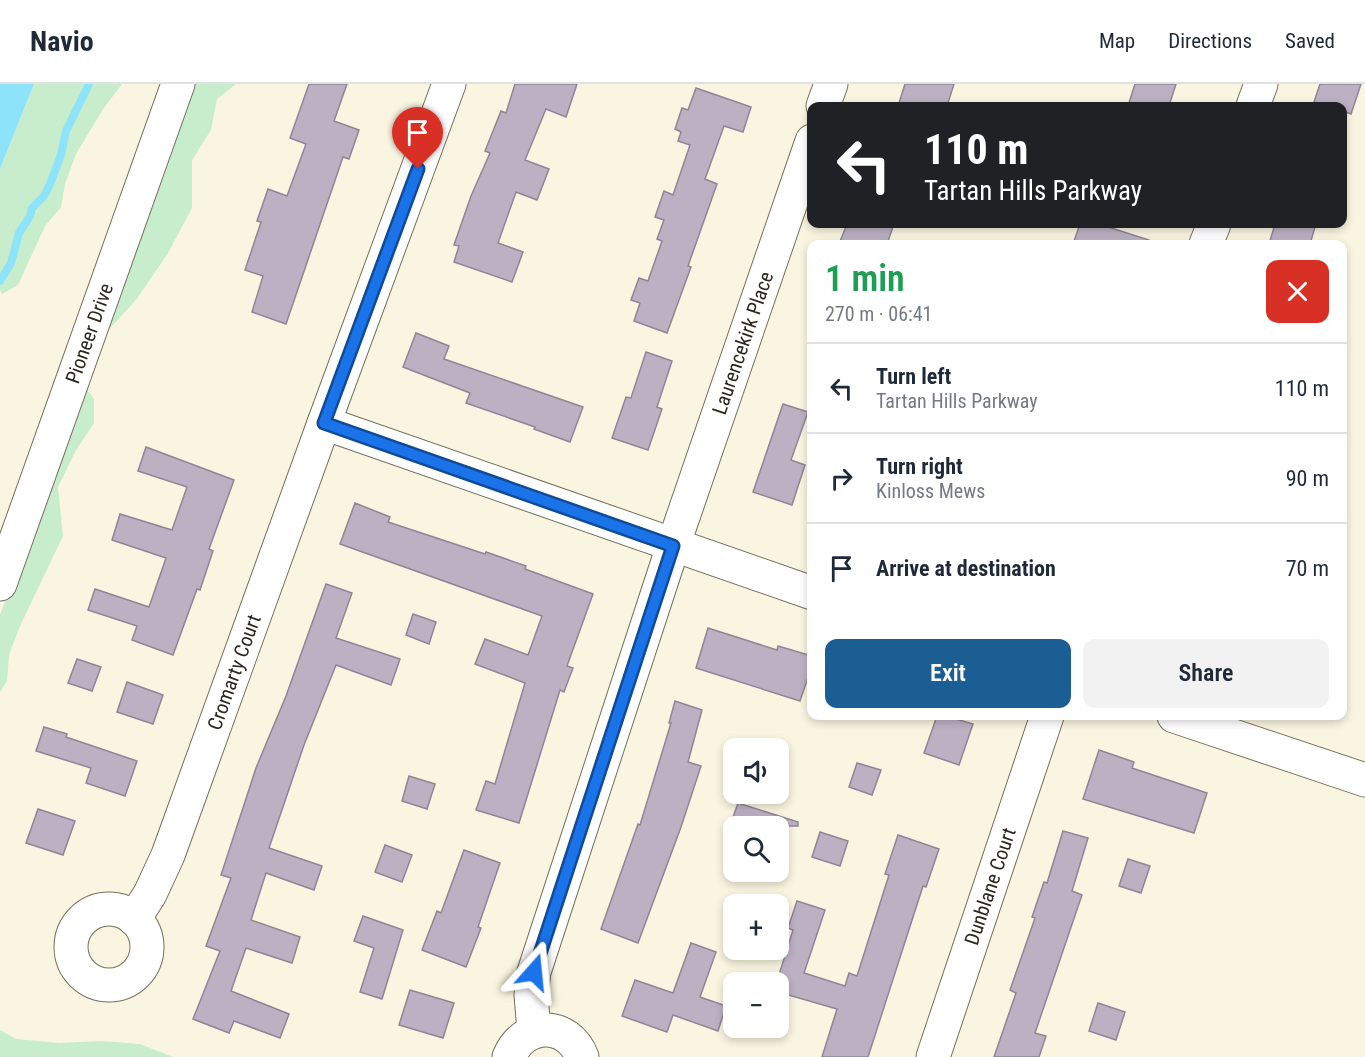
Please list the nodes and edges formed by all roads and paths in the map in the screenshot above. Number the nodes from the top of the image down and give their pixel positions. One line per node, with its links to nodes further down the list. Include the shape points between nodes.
1 (178, 84): 10 (street, Pioneer Drive)
2 (449, 84): 8 (street, Cromarty Court)
3 (831, 84): 5 (street)
4 (1261, 84): 6 (street)
5 (824, 102)
6 (1254, 102)
7 (807, 156): 9 (street, Laurencekirk Place)
8 (324, 423): 9 (street); 15 (street, Cromarty Court, via 168,855)
9 (673, 546): 11 (street); 16 (street, Laurencekirk Place, via 534,972)
10 (0, 584)
11 (807, 591)
12 (1046, 720): 19 (street, Dunblane Court)
13 (1186, 720): 14 (street)
14 (1365, 780)
15 (134, 919)
16 (534, 1031): 17 (street, via 515,1045); 18 (street, via 546,1029 568,1036)
17 (509, 1057)
18 (582, 1057)
19 (933, 1057)

